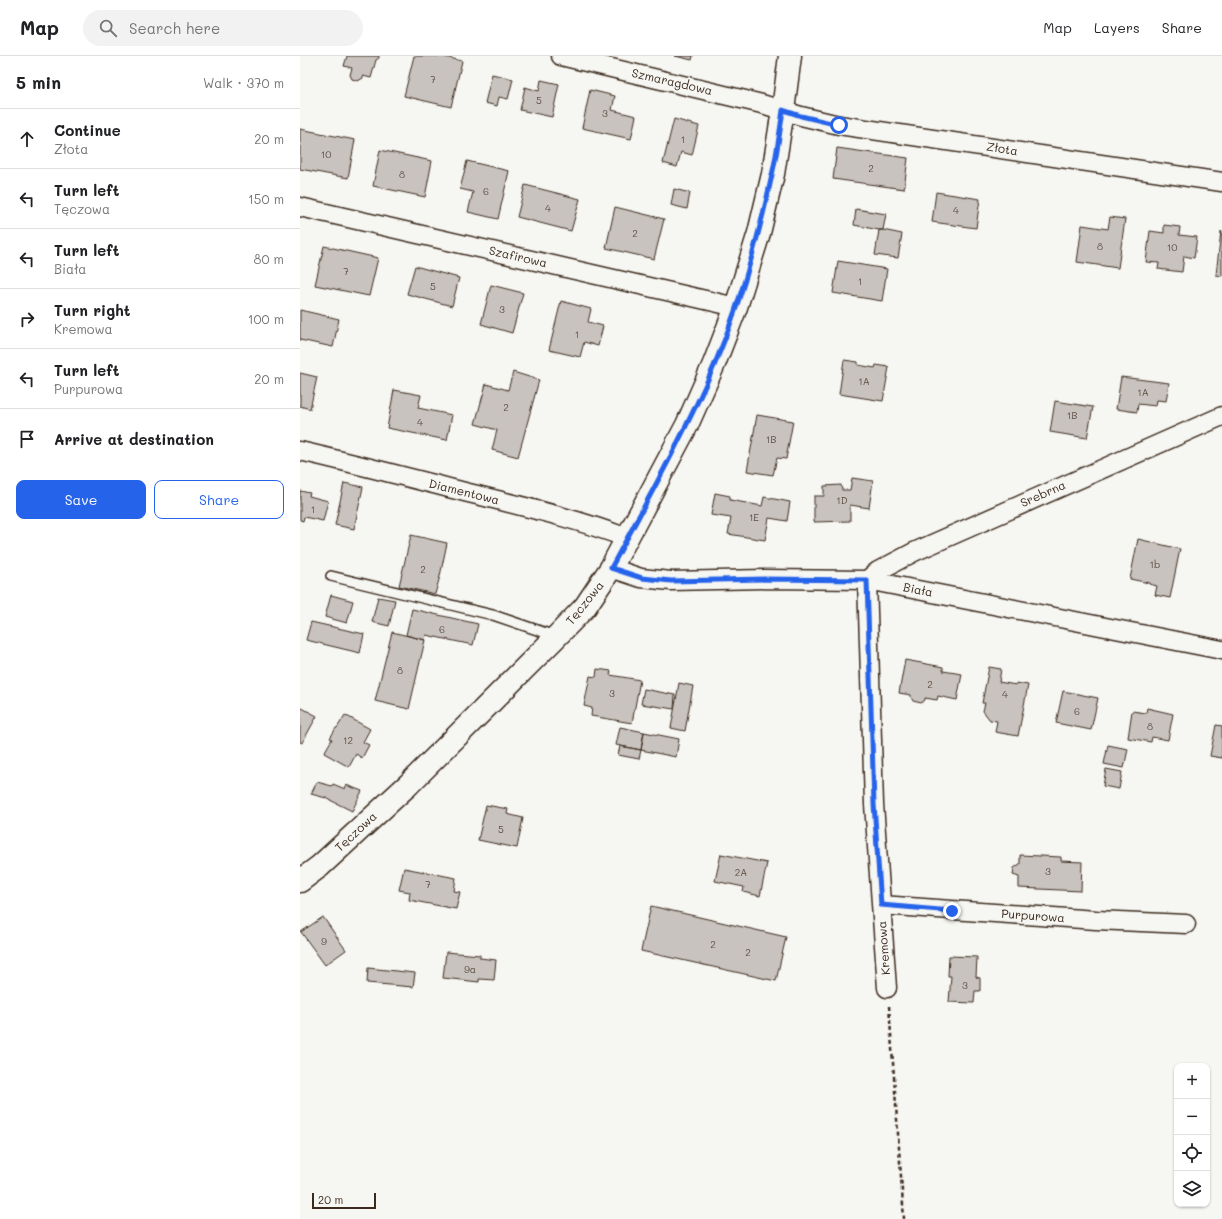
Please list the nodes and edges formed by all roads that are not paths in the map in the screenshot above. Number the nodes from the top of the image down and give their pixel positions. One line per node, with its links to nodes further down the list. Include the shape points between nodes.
1 (561, 56): 3 (street, Szmaragdowa)
2 (790, 56): 3 (street, Tęczowa)
3 (783, 110): 4 (street, Złota, via 839,125); 6 (street, Tęczowa, via 759,233)
4 (1222, 182)
5 (300, 207): 6 (street, Szafirowa)
6 (736, 307): 9 (street, Tęczowa, via 687,425)
7 (1222, 416): 12 (street, Srebrna, via 914,552 878,571)
8 (300, 451): 9 (street, Diamentowa, via 560,516)
9 (627, 538): 10 (street, Tęczowa)
10 (611, 568): 12 (street, Biała, via 642,578 671,581); 13 (street, Tęczowa, via 585,606)
11 (331, 576): 13 (lane, via 493,615)
12 (867, 580): 14 (street, Biała); 16 (street, Kremowa, via 874,804)
13 (556, 637): 15 (street, Tęczowa, via 409,784)
14 (1222, 650)
15 (300, 882)
16 (881, 905): 17 (street, Purpurowa); 18 (street, Kremowa)
17 (1186, 924)
18 (887, 988)

